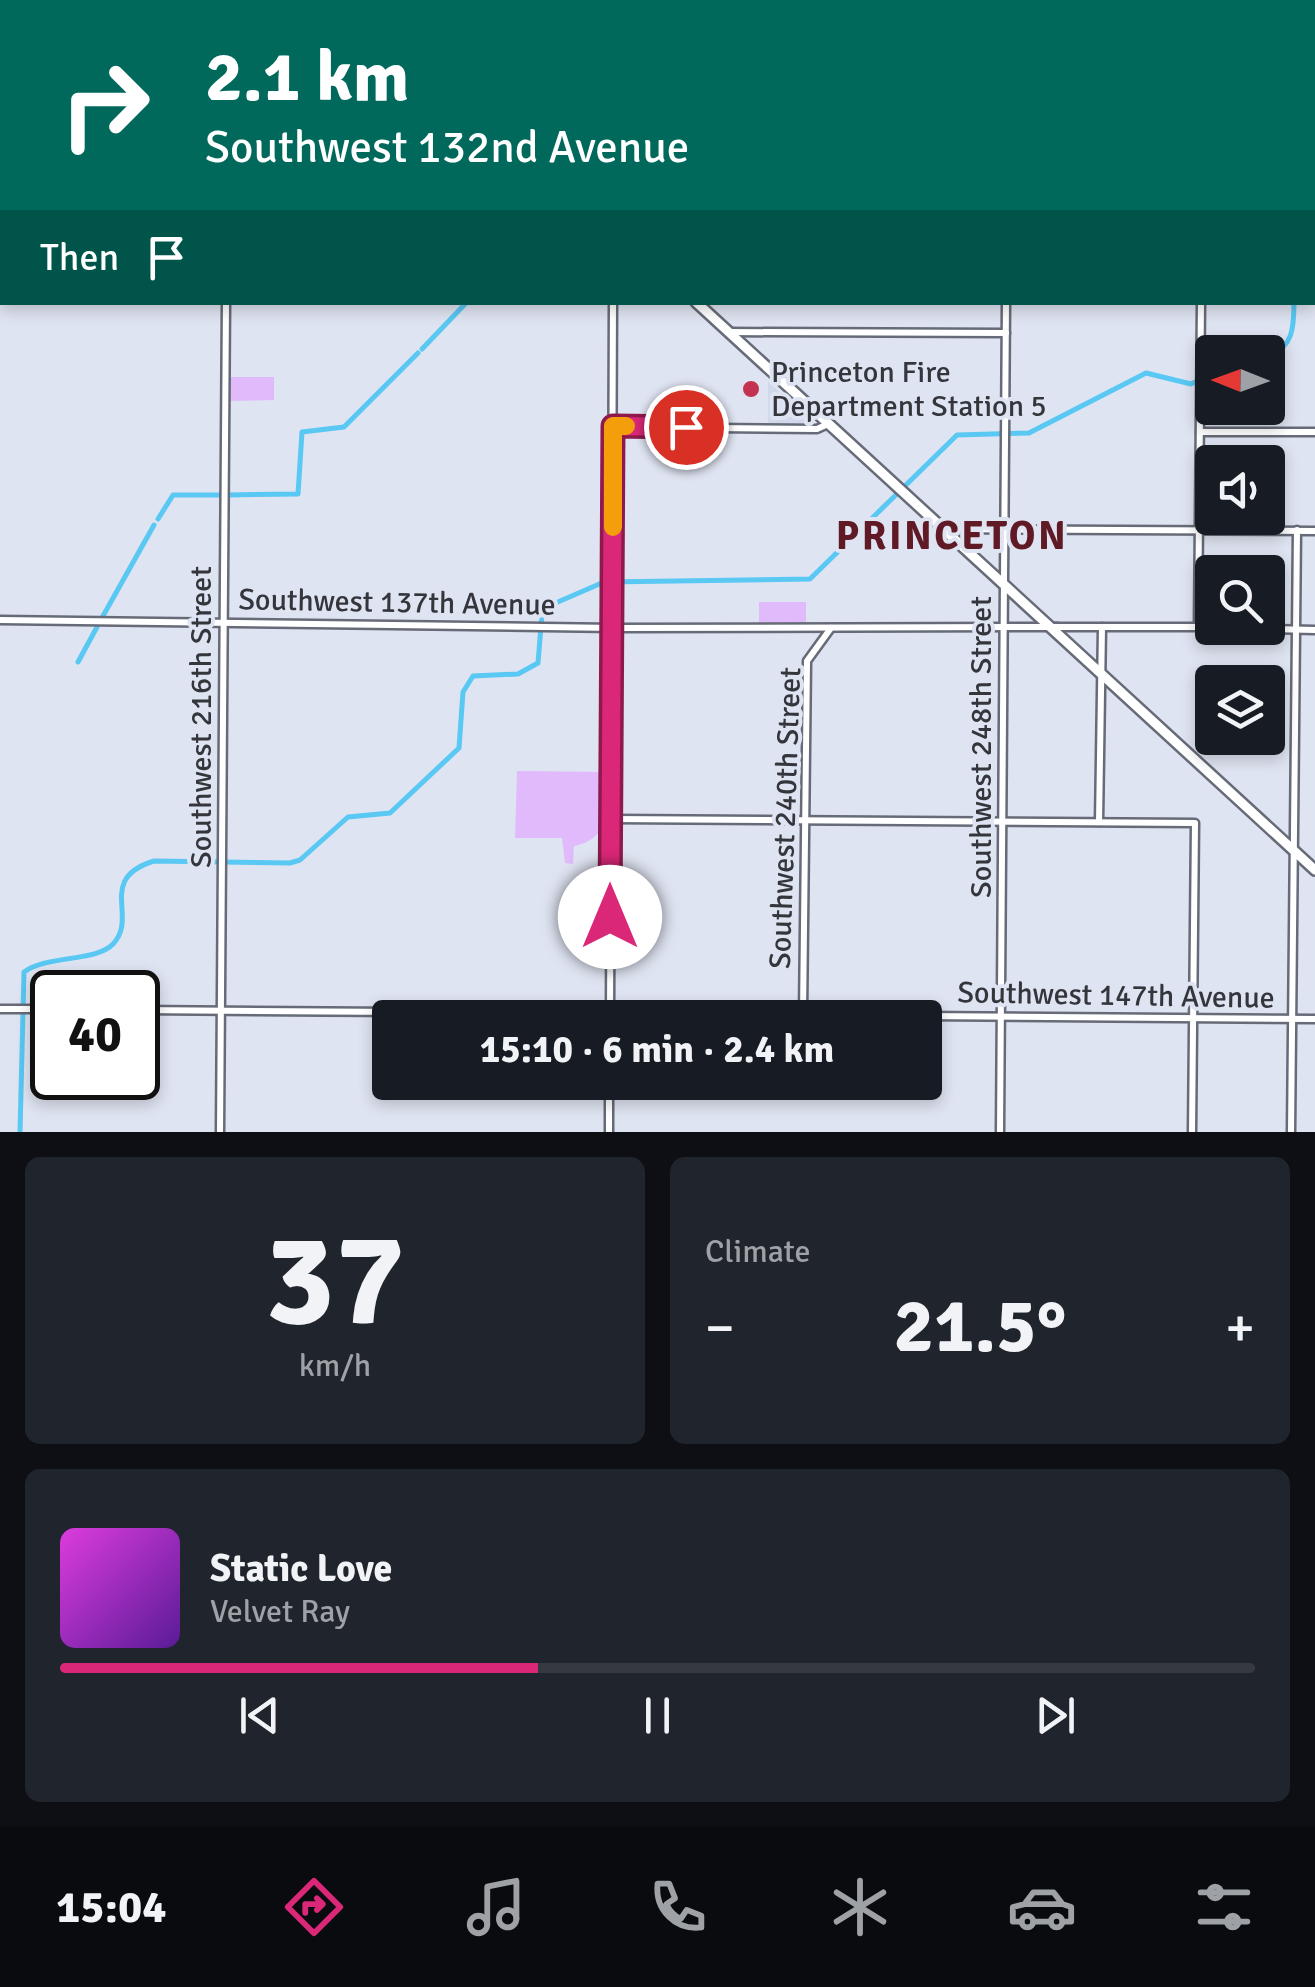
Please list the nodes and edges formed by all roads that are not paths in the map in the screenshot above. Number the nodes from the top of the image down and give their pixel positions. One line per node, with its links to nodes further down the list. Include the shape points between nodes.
1 (226, 305): 26 (street, Southwest 216th Street)
2 (614, 305): 10 (street)
3 (702, 305): 6 (highway)
4 (1006, 305): 7 (street, Southwest 248th Street)
5 (1201, 305): 11 (street)
6 (730, 331): 7 (street); 8 (highway); 9 (highway)
7 (1006, 332): 19 (street, Southwest 248th Street)
8 (811, 404): 9 (highway); 13 (highway)
9 (828, 424): 10 (street); 13 (highway); 15 (highway)
10 (613, 426): 31 (street)
11 (1200, 432): 12 (street); 14 (street)
12 (1315, 432)
13 (846, 436): 16 (highway)
14 (1200, 445)
15 (866, 459): 16 (highway); 17 (highway)
16 (888, 474): 17 (highway)
17 (902, 489): 18 (highway)
18 (945, 528): 19 (street); 24 (highway)
19 (1004, 529): 20 (street); 24 (street, Southwest 248th Street)
20 (1195, 530)
21 (1285, 530): 22 (street)
22 (1296, 530): 23 (street); 35 (street)
23 (1315, 530)
24 (1004, 583): 27 (street, Southwest 248th Street); 33 (highway)
25 (0, 620): 26 (street, Southwest 137th Avenue)
26 (224, 622): 31 (street, Southwest 137th Avenue); 49 (street, Southwest 216th Street)
27 (1004, 626): 32 (street, Southwest 137th Avenue); 33 (street, Southwest 137th Avenue); 40 (street, Southwest 248th Street)
28 (1102, 627): 29 (street, Southwest 137th Avenue); 33 (street, Southwest 137th Avenue); 37 (street)
29 (1195, 627)
30 (1285, 627): 35 (street)
31 (612, 628): 32 (street, Southwest 137th Avenue); 38 (street)
32 (831, 628): 39 (street, Southwest 240th Street, via 807,661)
33 (1054, 628): 37 (highway); 37 (highway)
34 (1285, 628): 35 (street)
35 (1295, 628): 36 (street); 42 (street)
36 (1315, 628)
37 (1102, 676): 41 (street); 42 (highway)
38 (611, 819): 39 (street); 44 (street)
39 (805, 820): 40 (street); 45 (street, Southwest 240th Street)
40 (1003, 821): 41 (street); 52 (street, Southwest 248th Street)
41 (1100, 822): 53 (street, via 1195,824)
42 (1292, 847): 43 (highway); 54 (street)
43 (1313, 868)
44 (610, 1000)
45 (803, 1000)
46 (0, 1009): 47 (street)
47 (30, 1009)
48 (160, 1010): 49 (street, Southwest 147th Avenue)
49 (221, 1010): 50 (street, Southwest 147th Avenue); 57 (street, Southwest 216th Street)
50 (372, 1012)
51 (942, 1016): 52 (street, Southwest 147th Avenue)
52 (1002, 1016): 53 (street, Southwest 147th Avenue); 59 (street, Southwest 248th Street)
53 (1192, 1018): 54 (street, Southwest 147th Avenue); 60 (street)
54 (1291, 1019): 55 (street, Southwest 147th Avenue); 61 (street)
55 (1315, 1019)
56 (609, 1100): 58 (street)
57 (220, 1132)
58 (609, 1132)
59 (1000, 1132)
60 (1192, 1132)
61 (1291, 1132)

